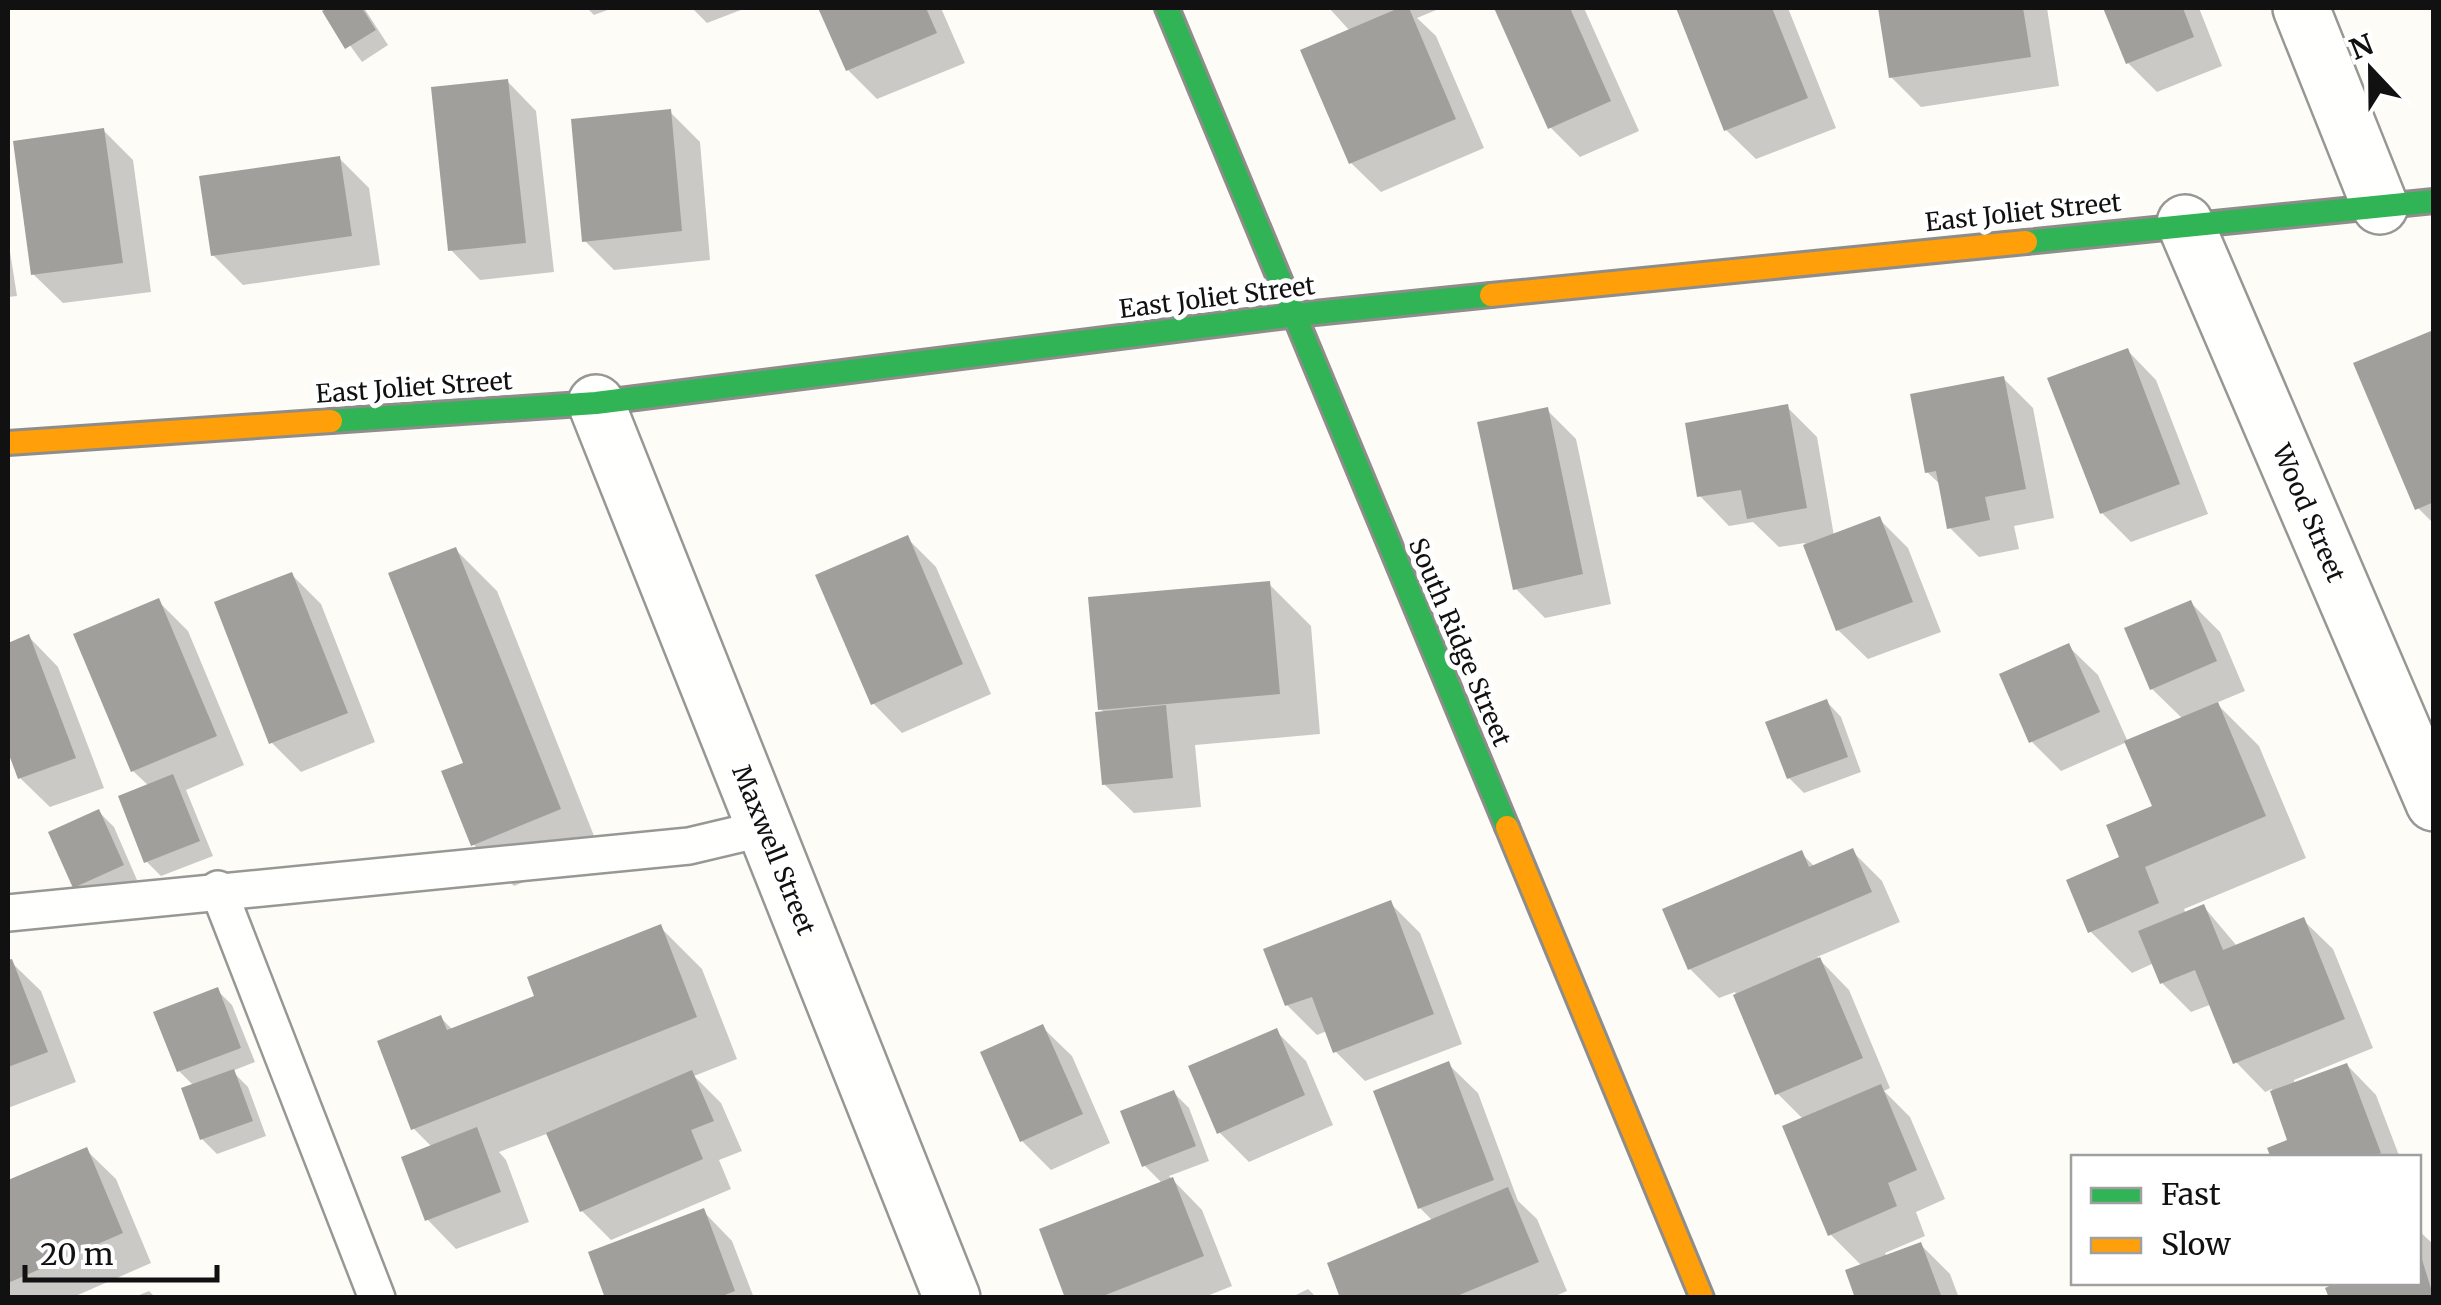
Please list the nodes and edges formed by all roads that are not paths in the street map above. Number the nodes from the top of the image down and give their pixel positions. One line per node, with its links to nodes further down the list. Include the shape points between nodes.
1 (1166, 8): 6 (main road, South Ridge Street)
2 (2301, 8): 4 (street)
3 (2434, 201): 4 (main road, East Joliet Street)
4 (2380, 206): 5 (main road, East Joliet Street)
5 (2186, 223): 6 (main road, East Joliet Street); 9 (street, Wood Street)
6 (1295, 315): 7 (main road, East Joliet Street); 15 (main road, South Ridge Street)
7 (596, 403): 8 (main road, East Joliet Street); 10 (street, Maxwell Street)
8 (8, 442)
9 (2434, 803)
10 (766, 828): 11 (lane, via 689,846); 14 (street, Maxwell Street)
11 (218, 889): 12 (lane); 13 (lane)
12 (8, 914)
13 (378, 1298)
14 (952, 1298)
15 (1702, 1298)

